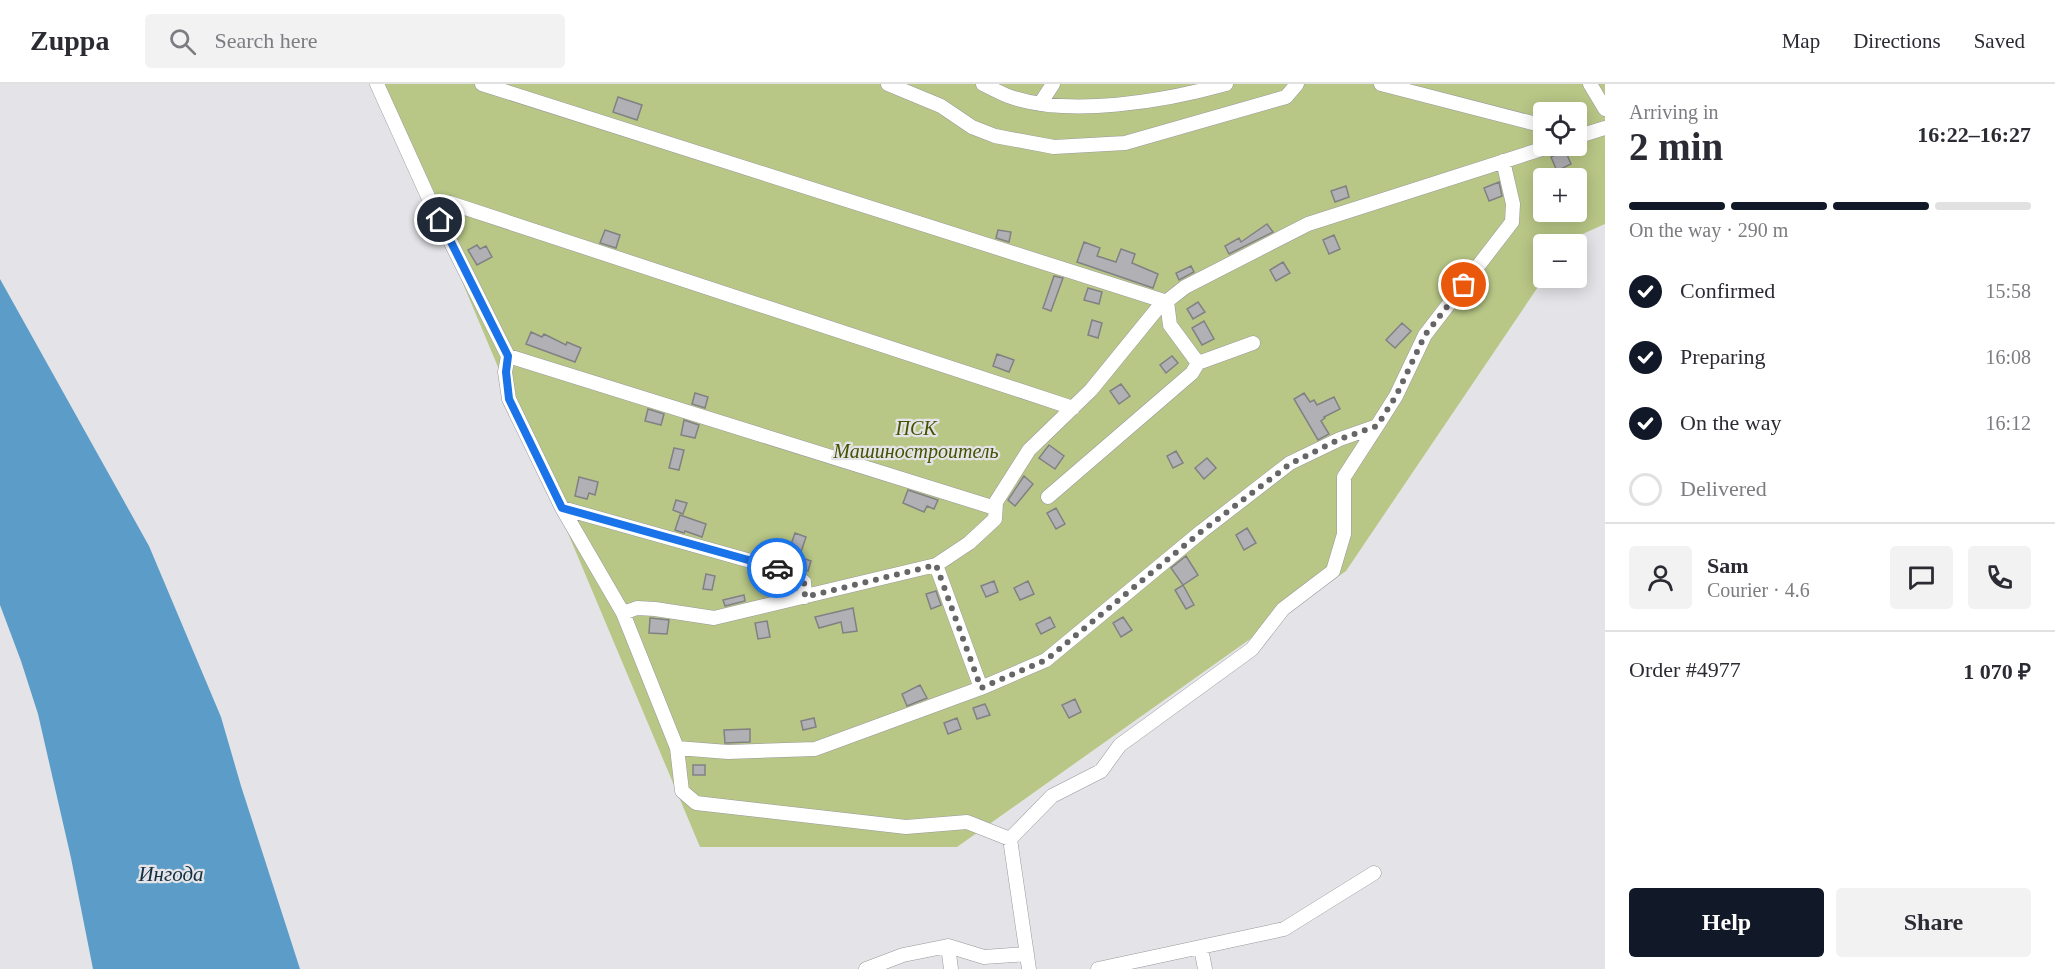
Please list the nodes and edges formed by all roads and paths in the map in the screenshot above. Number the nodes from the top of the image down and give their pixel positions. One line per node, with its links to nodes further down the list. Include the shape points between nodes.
1 (377, 84): 18 (street)
2 (482, 84): 19 (street)
3 (888, 84): 7 (street, via 941,106 972,127 995,136 1054,147 1125,142 1286,97)
4 (983, 84): 11 (street, via 1008,96)
5 (1053, 84): 11 (street)
6 (1226, 84): 10 (street)
7 (1297, 84)
8 (1384, 84): 13 (street)
9 (1590, 84): 12 (street)
10 (1195, 88): 11 (street, via 1110,106)
11 (1040, 104)
12 (1605, 110)
13 (1533, 123)
14 (1605, 128): 15 (street)
15 (1587, 133)
16 (1533, 152): 17 (street)
17 (1503, 161): 19 (street, via 1308,224 1185,287); 24 (street, via 1513,204 1512,222 1425,335)
18 (430, 201): 21 (street); 23 (street, via 450,203)
19 (1167, 302): 22 (street, via 1170,325); 23 (street)
20 (1253, 343): 22 (street)
21 (508, 356): 26 (street, via 509,399); 27 (street)
22 (1198, 363): 25 (street, via 1192,373)
23 (1073, 408): 27 (street, via 1029,450)
24 (1377, 426): 31 (street, via 1290,464 1046,660); 33 (street, via 1344,477 1344,534 1333,572 1282,609 1252,650 1120,745 1101,771 1052,796)
25 (1048, 496)
26 (562, 508): 29 (street, via 790,572 804,582); 30 (street)
27 (995, 508): 28 (street, via 994,519 969,543)
28 (936, 565): 29 (street); 31 (street)
29 (805, 597): 30 (street, via 714,618 655,609)
30 (623, 613): 32 (street)
31 (981, 688): 32 (street, via 815,749 728,752)
32 (677, 748): 33 (street, via 682,791 696,803 906,827 967,822)
33 (1010, 839): 37 (street)
34 (1374, 873): 36 (street, via 1284,929)
35 (948, 946): 37 (street, via 984,957); 39 (street, via 903,955); 40 (street)
36 (1201, 948): 38 (street); 43 (street)
37 (1026, 954): 41 (street)
38 (1115, 967): 42 (street)
39 (866, 969)
40 (951, 969)
41 (1029, 969)
42 (1098, 969)
43 (1205, 969)

